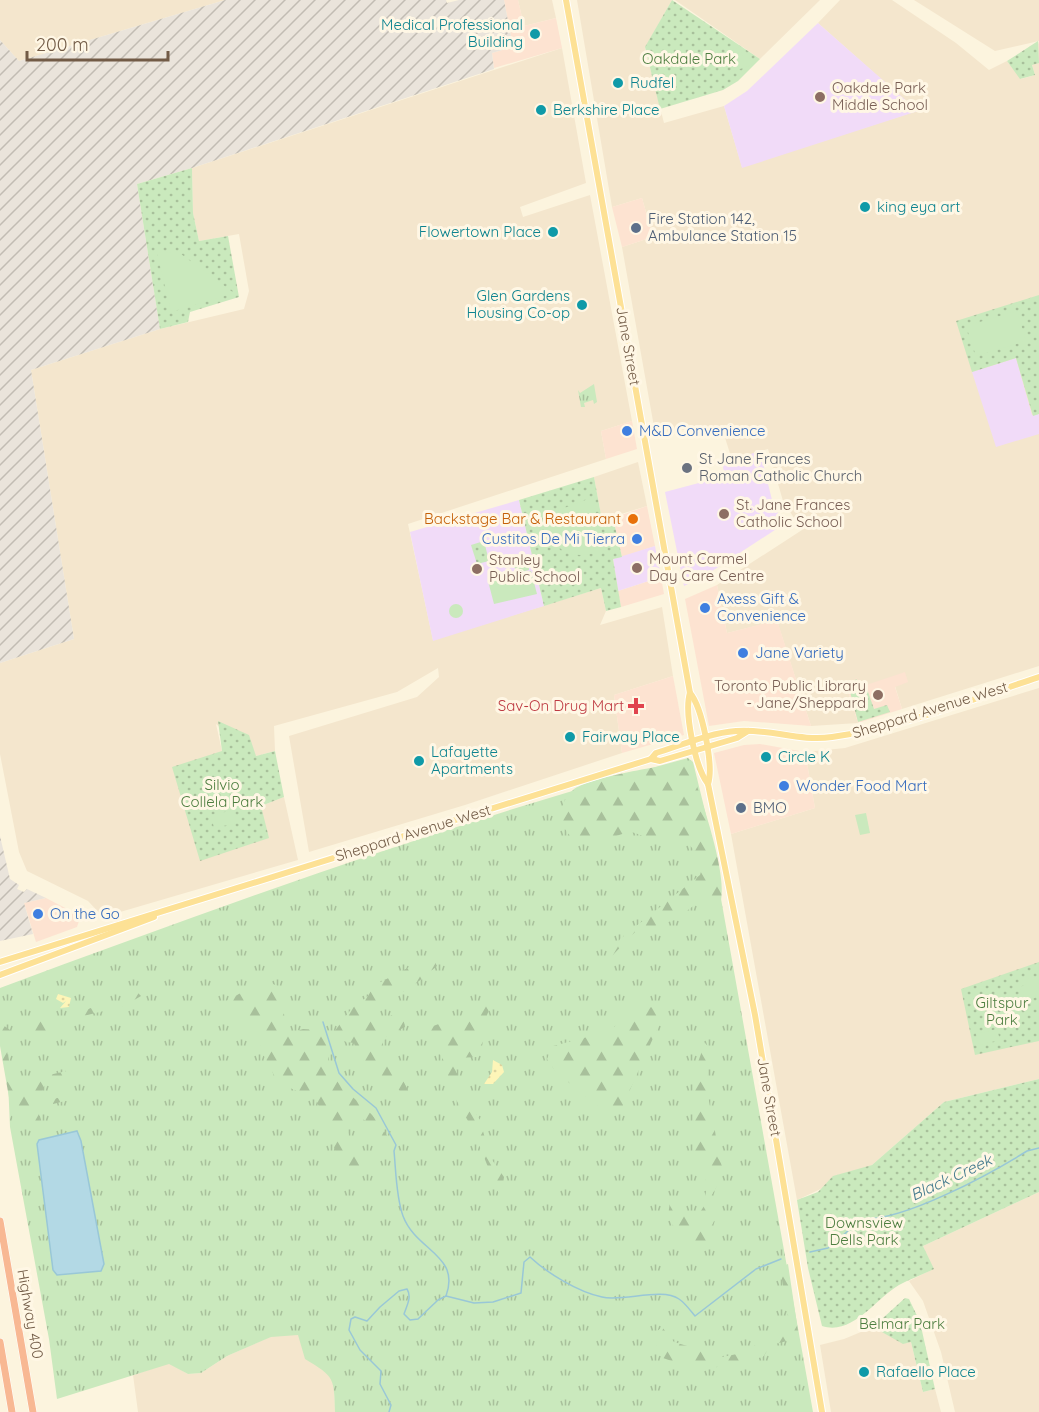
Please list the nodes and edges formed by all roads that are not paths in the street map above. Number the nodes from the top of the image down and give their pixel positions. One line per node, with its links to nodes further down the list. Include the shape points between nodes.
1 (566, 0): 3 (main road, Jane Street)
2 (1039, 677): 4 (main road, Sheppard Avenue West, via 854,734 808,738)
3 (690, 693): 5 (main road, Jane Street, via 697,701); 6 (main road, Jane Street, via 687,703)
4 (748, 731): 5 (main road, Sheppard Avenue West); 7 (main road, Sheppard Avenue West)
5 (704, 738): 6 (main road, Sheppard Avenue West); 7 (main road, Jane Street)
6 (694, 741): 8 (main road, Jane Street); 9 (main road, Sheppard Avenue West, via 656,753)
7 (706, 747): 8 (main road, Sheppard Avenue West); 10 (main road, Jane Street, via 711,774)
8 (695, 750): 9 (main road, Sheppard Avenue West, via 660,761); 10 (main road, Jane Street, via 701,775)
9 (651, 759): 11 (main road, Sheppard Avenue West)
10 (708, 784): 18 (main road, Jane Street, via 755,1015)
11 (176, 908): 12 (main road, Sheppard Avenue West); 13 (main road, Sheppard Avenue West)
12 (0, 962)
13 (0, 975)
14 (0, 1221): 17 (highway, Highway 400)
15 (0, 1342): 16 (highway)
16 (12, 1412)
17 (33, 1412)
18 (822, 1412)

